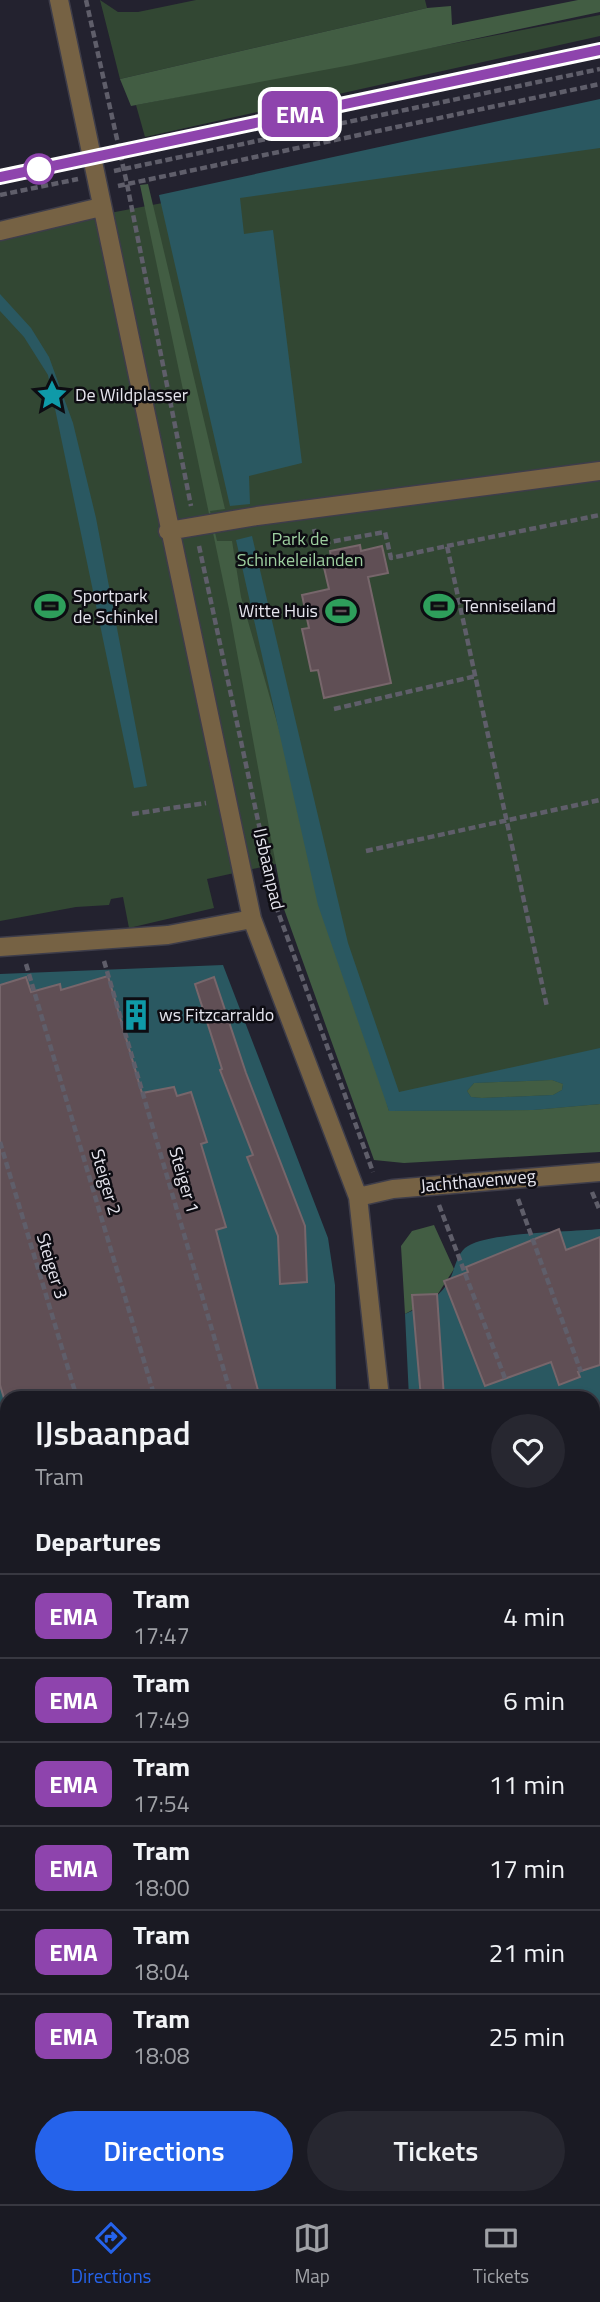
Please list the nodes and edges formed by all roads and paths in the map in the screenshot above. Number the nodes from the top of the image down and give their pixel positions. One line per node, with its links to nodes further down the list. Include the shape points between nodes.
1 (59, 0): 9 (street, IJsbaanpad)
2 (86, 0): 5 (path, IJsbaanpad)
3 (600, 69): 5 (path)
4 (600, 84): 7 (path)
5 (124, 169): 7 (path, IJsbaanpad)
6 (76, 180): 8 (path)
7 (127, 184): 14 (path, IJsbaanpad)
8 (0, 195)
9 (101, 207): 10 (street); 15 (street, IJsbaanpad)
10 (0, 231)
11 (600, 471): 12 (street)
12 (308, 509): 14 (street); 16 (path, via 318,544 385,532 391,558)
13 (600, 515): 16 (path)
14 (202, 525): 15 (street); 33 (path, IJsbaanpad, via 277,909 374,1170)
15 (168, 531): 24 (street, IJsbaanpad)
16 (447, 546): 17 (path)
17 (475, 676): 18 (path); 22 (path)
18 (334, 709)
19 (600, 800): 22 (path)
20 (207, 803): 21 (path)
21 (132, 814)
22 (505, 820): 23 (path); 28 (path)
23 (366, 851)
24 (252, 919): 25 (street, IJsbaanpad, via 168,935); 33 (street, IJsbaanpad)
25 (0, 947)
26 (108, 970): 38 (path, Steiger 1)
27 (30, 973): 37 (path, Steiger 2)
28 (547, 1007)
29 (0, 1142): 36 (path, Steiger 3)
30 (600, 1172): 31 (street, Jachthavenweg)
31 (510, 1178): 32 (street, Jachthavenweg); 34 (path)
32 (430, 1185): 33 (street, Jachthavenweg); 35 (path)
33 (358, 1197): 39 (street, IJsbaanpad)
34 (580, 1372)
35 (506, 1381)
36 (75, 1391)
37 (153, 1391)
38 (230, 1391)
39 (379, 1391)

